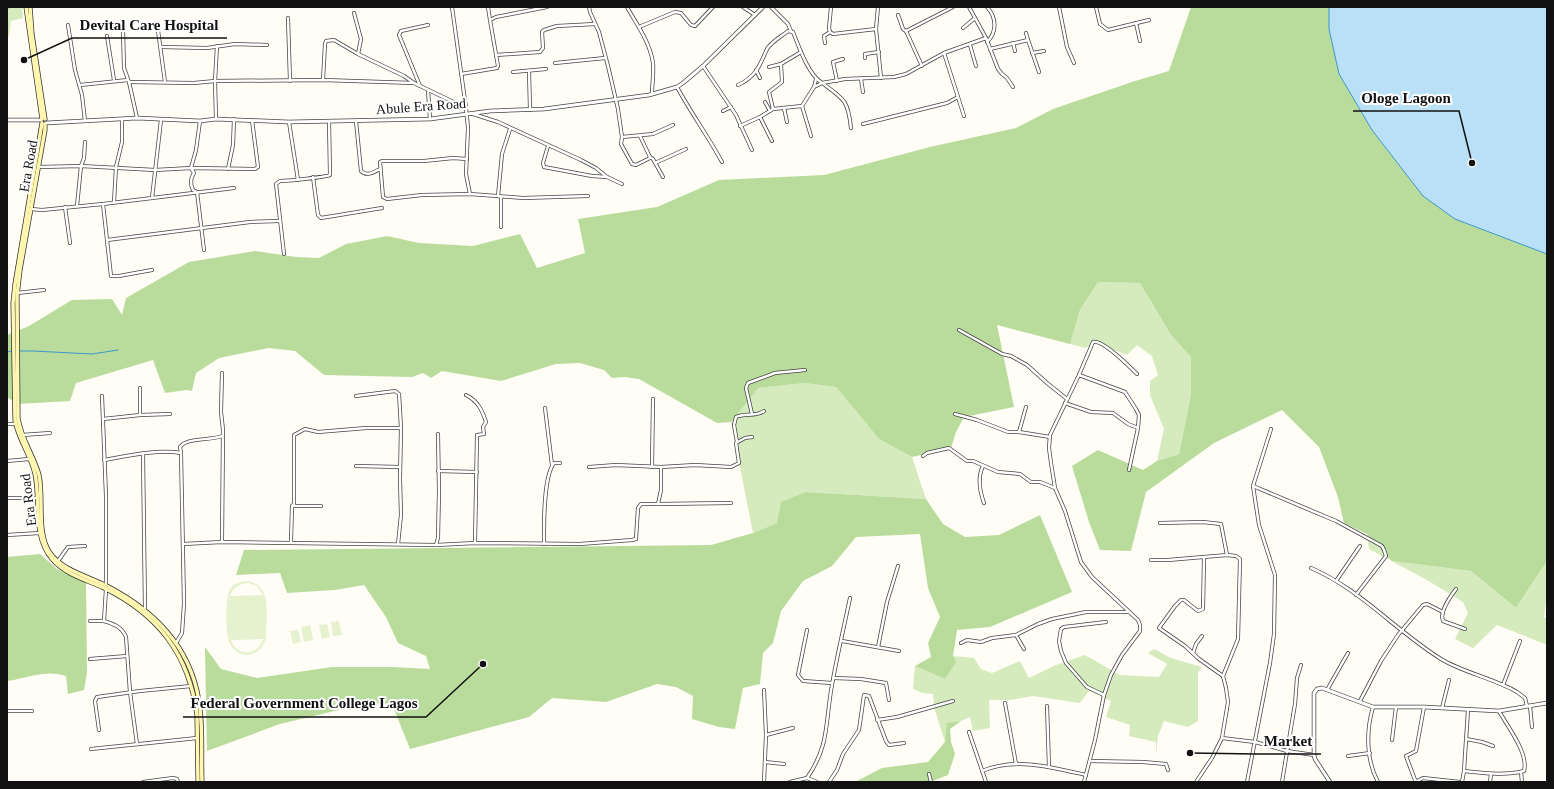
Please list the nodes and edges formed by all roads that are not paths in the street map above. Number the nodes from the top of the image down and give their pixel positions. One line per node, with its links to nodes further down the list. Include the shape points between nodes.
1 (26, 7): 19 (main road)
2 (30, 7): 19 (main road)
3 (452, 7): 75 (street)
4 (488, 7): 25 (street)
5 (547, 7): 25 (street)
6 (589, 7): 29 (street)
7 (628, 7): 32 (street)
8 (713, 7): 32 (street, via 695,26 681,13 675,12)
9 (743, 7): 21 (street)
10 (763, 7): 21 (street, Abule Era Road)
11 (771, 7): 36 (street, via 788,24)
12 (831, 7): 37 (street)
13 (878, 7): 34 (street)
14 (953, 7): 38 (street)
15 (969, 7): 24 (street)
16 (987, 7): 44 (street, via 995,27 992,37)
17 (1059, 7): 64 (street, via 1067,47)
18 (1096, 7): 28 (street, via 1100,24 1108,30)
19 (28, 12): 121 (main road)
20 (354, 13): 58 (street, via 361,40)
21 (755, 15): 66 (street, Abule Era Road)
22 (898, 15): 38 (street)
23 (288, 18): 84 (street)
24 (975, 18): 33 (street); 41 (street)
25 (490, 20): 59 (street)
26 (1150, 20): 28 (street)
27 (157, 23): 50 (street)
28 (1136, 23): 43 (street)
29 (595, 24): 59 (street, via 557,26 544,30 543,48 540,52); 60 (street)
30 (68, 25): 89 (street)
31 (428, 25): 91 (street, via 401,31 399,35)
32 (639, 27): 97 (street, via 651,55)
33 (963, 28)
34 (876, 29): 37 (street, via 833,34); 55 (street)
35 (122, 30): 82 (street, via 124,68)
36 (791, 31): 54 (street); 72 (street, via 770,45)
37 (830, 32): 45 (street, via 824,36)
38 (906, 32): 67 (street)
39 (1026, 33): 42 (street)
40 (107, 36): 80 (street)
41 (986, 38): 44 (street); 48 (street)
42 (1028, 40): 46 (street); 57 (street)
43 (1140, 41)
44 (987, 42): 51 (street)
45 (825, 43)
46 (1013, 43): 51 (street); 52 (street)
47 (267, 45): 49 (street)
48 (970, 45): 56 (street); 68 (street)
49 (217, 46): 50 (street); 83 (street)
50 (161, 48): 86 (street)
51 (990, 49): 94 (street, via 998,69)
52 (1015, 51)
53 (1044, 51): 57 (street)
54 (801, 52): 65 (street); 78 (street)
55 (878, 52): 61 (street, via 865,54); 77 (street)
56 (944, 53): 67 (street); 98 (street)
57 (1032, 53): 74 (street)
58 (358, 54): 81 (street, via 334,40 326,41); 87 (street)
59 (496, 55): 75 (street, via 497,68)
60 (605, 58): 63 (street); 99 (street)
61 (865, 58)
62 (843, 59): 85 (street, via 833,62)
63 (555, 63)
64 (1074, 63)
65 (781, 64): 69 (street); 105 (street, via 782,82 769,92)
66 (703, 66): 92 (street, Abule Era Road); 102 (street)
67 (922, 66): 77 (street, via 906,74)
68 (976, 66)
69 (769, 67)
70 (546, 69): 71 (street)
71 (529, 70): 73 (street); 106 (street)
72 (756, 70): 76 (street); 90 (street, via 748,80)
73 (513, 72)
74 (1039, 72)
75 (461, 74): 103 (street)
76 (760, 78)
77 (881, 78): 79 (street)
78 (816, 79): 88 (street); 93 (street)
79 (861, 79): 85 (street); 96 (street)
80 (114, 80): 82 (street); 89 (street)
81 (323, 80): 84 (street); 87 (street)
82 (129, 81): 86 (street); 113 (street)
83 (216, 81): 84 (street); 86 (street); 114 (street)
84 (290, 81)
85 (837, 81): 88 (street)
86 (165, 82)
87 (414, 83): 91 (street)
88 (822, 83): 93 (street); 131 (street, via 847,104)
89 (80, 85): 125 (street)
90 (738, 85)
91 (420, 86): 95 (street)
92 (677, 87): 97 (street, Abule Era Road); 143 (street)
93 (814, 87): 101 (street)
94 (1013, 87)
95 (428, 90): 103 (street); 115 (street)
96 (863, 92)
97 (652, 94): 99 (street, Abule Era Road)
98 (958, 97): 111 (street); 128 (street)
99 (615, 99): 106 (street, Abule Era Road); 135 (street)
100 (765, 102): 108 (street)
101 (802, 106): 104 (street); 134 (street)
102 (731, 107): 107 (street); 130 (street)
103 (466, 108): 109 (street)
104 (784, 108): 105 (street); 127 (street)
105 (774, 109): 108 (street)
106 (530, 110): 110 (street, Abule Era Road)
107 (723, 111)
108 (770, 111): 112 (street)
109 (466, 114): 110 (street, Abule Era Road); 115 (street, Abule Era Road); 142 (street)
110 (472, 114): 132 (street)
111 (964, 116)
112 (760, 117): 130 (street); 136 (street)
113 (137, 118): 117 (street, Abule Era Road); 118 (street, Abule Era Road)
114 (216, 119): 119 (street, Abule Era Road); 122 (street, Abule Era Road)
115 (430, 119): 124 (street, Abule Era Road)
116 (7, 120): 121 (street, Abule Era Road)
117 (122, 120): 125 (street, Abule Era Road); 147 (street, via 122,142)
118 (160, 120): 122 (street, Abule Era Road); 151 (street)
119 (234, 120): 120 (street, Abule Era Road); 149 (street, via 233,145)
120 (252, 120): 126 (street, Abule Era Road); 149 (street, via 258,167)
121 (44, 121): 125 (street, Abule Era Road); 146 (main road, Era Road); 180 (main road, via 15,284 13,303)
122 (200, 121): 148 (street)
123 (329, 121): 124 (street, Abule Era Road); 126 (street, Abule Era Road); 152 (street, via 330,175)
124 (356, 121): 150 (street, via 361,171 370,174)
125 (85, 122)
126 (289, 122): 155 (street)
127 (787, 122)
128 (863, 124)
129 (673, 125): 133 (street, via 653,134)
130 (740, 126): 140 (street)
131 (850, 128)
132 (510, 129): 138 (street); 161 (street, via 502,154)
133 (640, 136): 135 (street); 141 (street)
134 (811, 136)
135 (622, 137): 141 (street, via 621,144 634,165)
136 (772, 141)
137 (85, 142): 145 (street)
138 (548, 146): 153 (street, via 596,168); 153 (street, via 544,167)
139 (686, 149): 144 (street)
140 (752, 150)
141 (650, 156): 144 (street)
142 (467, 159): 150 (street, via 384,161 380,162); 159 (street, via 466,181)
143 (722, 162)
144 (656, 163): 154 (street)
145 (81, 166): 146 (street); 147 (street); 165 (street)
146 (39, 167): 168 (main road, Era Road)
147 (116, 167): 151 (street); 163 (street)
148 (191, 168): 149 (street); 151 (street); 158 (street, via 194,173 191,185)
149 (228, 169)
150 (380, 169): 159 (street, via 383,197 387,199)
151 (155, 170): 162 (street)
152 (313, 177): 155 (street); 167 (street, via 320,217)
153 (607, 177): 156 (street)
154 (663, 177)
155 (298, 180): 169 (street, via 276,184)
156 (622, 184)
157 (234, 188): 158 (street)
158 (196, 192): 162 (street); 171 (street)
159 (470, 194): 161 (street)
160 (588, 196): 161 (street)
161 (500, 197): 170 (street)
162 (152, 198): 163 (street)
163 (114, 202): 164 (street)
164 (103, 204): 165 (street); 172 (street)
165 (78, 206): 166 (street)
166 (65, 207): 168 (street); 173 (street)
167 (382, 208)
168 (31, 209): 178 (main road, Era Road)
169 (280, 222): 171 (street, via 250,222); 175 (street)
170 (501, 227)
171 (202, 228): 172 (street); 174 (street)
172 (107, 240): 176 (street, via 111,276)
173 (70, 243)
174 (204, 250)
175 (284, 254)
176 (152, 270)
177 (44, 290): 178 (street)
178 (17, 293): 180 (main road, Era Road)
179 (959, 330): 191 (street, via 1027,365)
180 (16, 347): 186 (main road, Era Road)
181 (805, 370): 197 (street, via 775,373 748,383 746,388)
182 (222, 373): 210 (street)
183 (1137, 374): 184 (street, via 1119,356 1095,341)
184 (1079, 375): 191 (street); 204 (street, via 1126,394 1139,415)
185 (140, 388): 199 (street)
186 (16, 395): 202 (main road); 209 (main road, Era Road)
187 (466, 395): 230 (street, via 480,406 486,422 483,427 484,434 477,435)
188 (102, 396): 200 (street)
189 (356, 396): 203 (street, via 397,391)
190 (653, 399): 225 (street)
191 (1067, 399): 192 (street)
192 (1065, 403): 204 (street, via 1091,412 1113,413); 212 (street)
193 (1026, 407): 206 (street)
194 (545, 408): 222 (street)
195 (764, 411): 197 (street)
196 (170, 414): 199 (street)
197 (752, 414): 213 (street, via 734,419)
198 (955, 414): 206 (street, via 1008,432)
199 (140, 415): 200 (street)
200 (103, 419): 218 (street)
201 (7, 424): 202 (street)
202 (16, 424): 217 (main road)
203 (401, 428): 224 (street); 238 (street, via 318,432 305,429 296,433)
204 (1138, 428): 228 (street)
205 (1271, 429): 231 (street)
206 (1019, 432): 212 (street)
207 (50, 433): 209 (street)
208 (438, 434): 229 (street)
209 (22, 435): 255 (main road, Era Road, via 39,476 44,539)
210 (222, 436): 214 (street, via 186,443 180,448); 243 (street)
211 (752, 437): 213 (street)
212 (1050, 438): 232 (street)
213 (737, 442): 226 (street, via 739,463 731,467)
214 (181, 453): 215 (street); 246 (street)
215 (143, 454): 218 (street); 263 (street)
216 (923, 456): 223 (street, via 949,448 964,460)
217 (29, 459): 219 (street); 234 (main road, via 35,471)
218 (104, 460): 259 (street)
219 (7, 461)
220 (560, 463): 222 (street, via 554,463)
221 (356, 466): 224 (street)
222 (552, 466): 248 (street, via 547,487)
223 (983, 466): 232 (street, via 998,472 1020,474 1031,482 1040,482); 236 (street, via 980,484)
224 (400, 467): 247 (street, via 401,515)
225 (652, 467): 226 (street); 227 (street, via 616,464)
226 (662, 467): 237 (street)
227 (589, 468)
228 (1129, 470)
229 (438, 471): 230 (street); 249 (street)
230 (477, 472): 245 (street)
231 (1252, 486): 261 (street, via 1336,521 1382,546 1386,556); 322 (street, via 1259,525 1275,575 1273,651)
232 (1056, 488): 264 (street, via 1081,562 1092,577)
233 (7, 498): 234 (street)
234 (37, 498): 241 (main road)
235 (731, 503): 237 (street)
236 (984, 503)
237 (658, 504): 248 (street, via 642,504 638,508 636,539)
238 (292, 506): 239 (street); 244 (street)
239 (321, 506)
240 (1160, 523): 252 (street, via 1221,524)
241 (40, 533): 242 (street); 259 (main road, via 45,549 58,565 82,579)
242 (7, 535)
243 (222, 542): 244 (street); 246 (street)
244 (291, 542): 247 (street)
245 (475, 543): 248 (street); 249 (street)
246 (183, 544): 276 (street, via 182,634)
247 (398, 544): 249 (street)
248 (544, 544)
249 (436, 545)
250 (85, 546): 255 (street, via 68,547)
251 (1360, 546): 258 (street)
252 (1228, 555): 253 (street); 287 (street, via 1240,559 1239,618 1238,638)
253 (1204, 558): 254 (street); 282 (street, via 1203,609 1198,611 1181,600 1159,628)
254 (1151, 560)
255 (58, 561): 259 (main road, Era Road)
256 (898, 566): 278 (street, via 887,602)
257 (1311, 568): 258 (street)
258 (1336, 581): 261 (street)
259 (106, 587): 263 (main road, Era Road); 267 (street); 285 (main road, via 156,624)
260 (1456, 589): 265 (street)
261 (1356, 595): 271 (street)
262 (850, 598): 274 (street)
263 (146, 610): 276 (main road, Era Road)
264 (1130, 612): 272 (street, via 1086,612 1038,624); 296 (street, via 1138,620 1140,631 1122,655)
265 (1442, 612): 269 (street, via 1443,621); 271 (street, via 1425,604)
266 (90, 621): 267 (street)
267 (104, 621): 283 (street, via 124,631)
268 (1106, 622): 296 (street, via 1064,627 1061,629 1059,642 1062,657 1070,668 1087,687)
269 (1465, 629)
270 (807, 630): 290 (street, via 798,676 803,681)
271 (1400, 631): 291 (street, via 1447,662); 299 (street)
272 (1016, 635): 277 (street, via 982,642 967,640); 279 (street)
273 (1202, 636): 282 (street)
274 (842, 641): 278 (street); 288 (street)
275 (1520, 641): 291 (street)
276 (176, 643): 285 (main road, Era Road)
277 (961, 643)
278 (878, 647): 280 (street)
279 (1024, 649)
280 (899, 651)
281 (1348, 652): 294 (street)
282 (1193, 653): 287 (street)
283 (127, 656): 284 (street); 295 (street)
284 (90, 659)
285 (186, 664): 292 (main road); 347 (main road, Era Road, via 195,684 200,707)
286 (1301, 665): 327 (street)
287 (1223, 676): 319 (street, via 1228,702)
288 (834, 678): 290 (street); 297 (street, via 886,683)
289 (1449, 680): 307 (street)
290 (832, 683): 343 (street, via 825,740 817,762)
291 (1503, 685): 303 (street, via 1522,695)
292 (191, 686): 295 (street); 318 (main road, via 197,715)
293 (764, 690): 317 (street)
294 (1328, 690): 299 (street); 329 (street, via 1317,689 1314,693)
295 (130, 692): 315 (street, via 97,697 95,701); 324 (street)
296 (1104, 695): 332 (street)
297 (889, 700)
298 (953, 701): 312 (street)
299 (1360, 701): 304 (street)
300 (1005, 703): 334 (street)
301 (1547, 703): 303 (street)
302 (1047, 706): 335 (street)
303 (1528, 706): 311 (street); 313 (street)
304 (1373, 707): 305 (street); 328 (street, via 1368,728)
305 (1396, 707): 306 (street); 320 (street)
306 (1424, 707): 307 (street); 361 (street, via 1416,751 1406,756 1415,780 1423,778)
307 (1442, 709): 308 (street)
308 (1468, 710): 311 (street); 321 (street)
309 (7, 711): 310 (street)
310 (32, 711)
311 (1499, 711): 339 (street, via 1522,750 1525,767)
312 (877, 720): 323 (street, via 889,745); 352 (street, via 869,696 864,695 858,730)
313 (1532, 727)
314 (793, 728): 317 (street)
315 (99, 730)
316 (969, 732): 337 (street)
317 (766, 735): 331 (street)
318 (197, 738): 324 (street); 346 (main road)
319 (1222, 738): 322 (street); 356 (street)
320 (1392, 740)
321 (1466, 740): 325 (street); 338 (street)
322 (1255, 742): 327 (street); 357 (street)
323 (904, 743)
324 (137, 744): 326 (street)
325 (1493, 746)
326 (91, 749)
327 (1287, 751): 329 (street); 358 (street)
328 (1370, 753): 330 (street); 360 (street, via 1372,768)
329 (1314, 755): 359 (street)
330 (1348, 756)
331 (765, 762): 333 (street); 348 (street)
332 (1090, 762): 336 (street, via 1166,764); 342 (street)
333 (784, 764)
334 (1016, 764): 335 (street); 337 (street)
335 (1049, 766): 342 (street)
336 (1168, 770)
337 (982, 771): 354 (street)
338 (1464, 771): 341 (street); 361 (street)
339 (1521, 772): 341 (street); 363 (street)
340 (929, 774): 353 (street)
341 (1491, 774): 362 (street)
342 (1086, 775): 355 (street)
343 (807, 778): 350 (street); 351 (street)
344 (143, 782): 345 (street, via 173,778)
345 (178, 782)
346 (198, 782)
347 (202, 782)
348 (764, 782)
349 (790, 782): 350 (street)
350 (798, 782)
351 (817, 782)
352 (829, 782)
353 (932, 782)
354 (986, 782)
355 (1084, 782)
356 (1196, 782)
357 (1247, 782)
358 (1282, 782)
359 (1330, 782)
360 (1378, 782)
361 (1461, 782)
362 (1490, 782)
363 (1522, 782)

